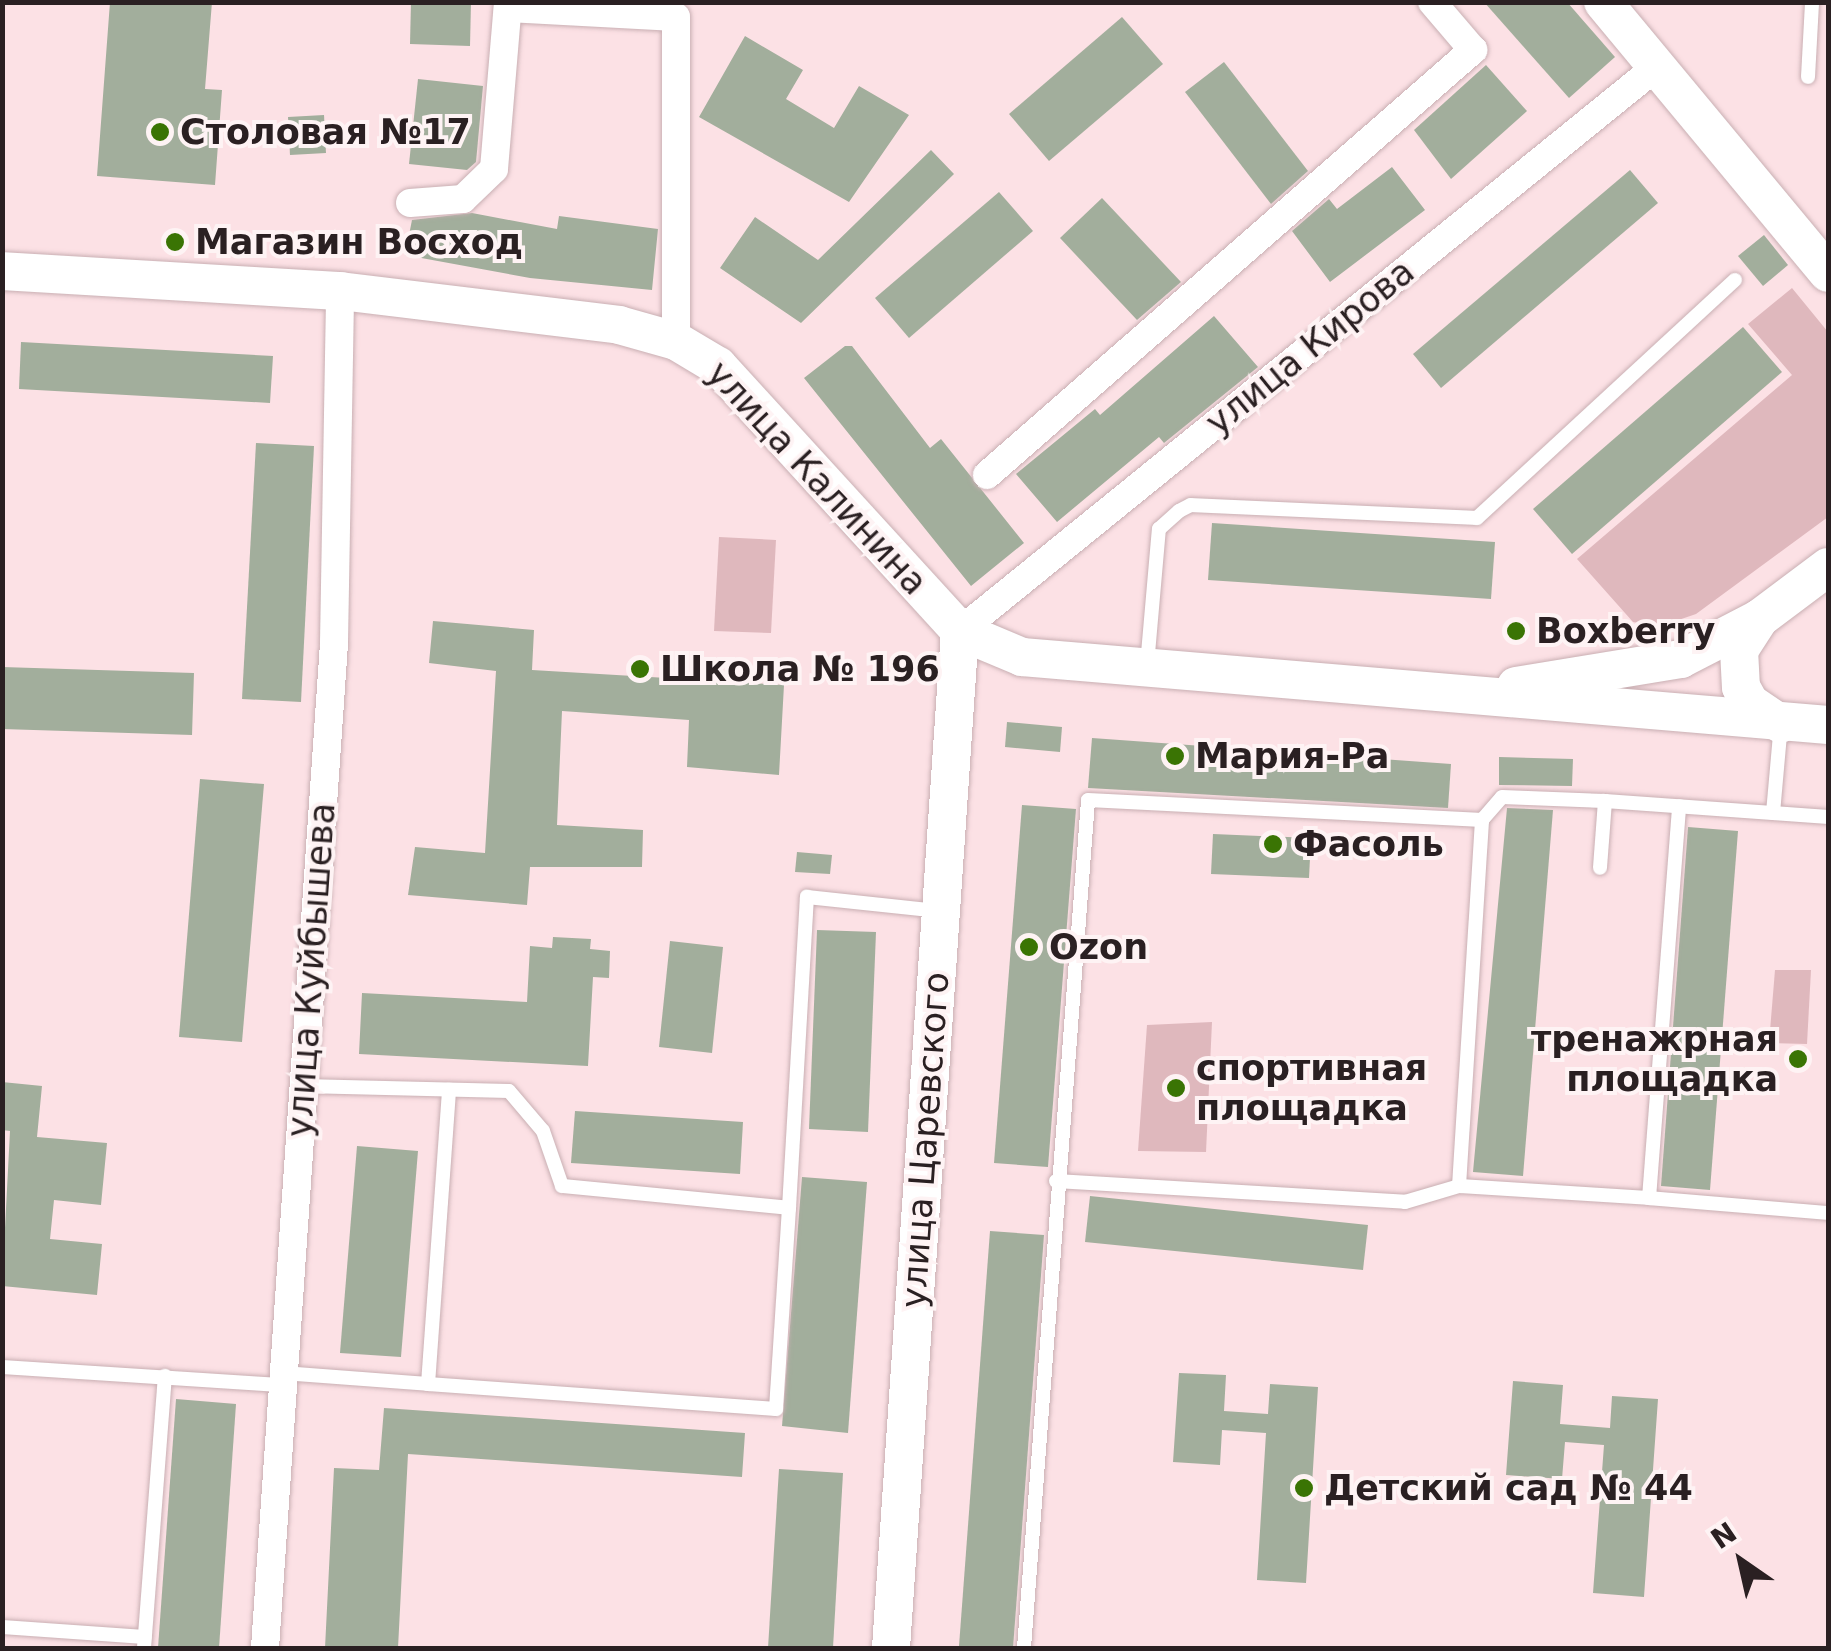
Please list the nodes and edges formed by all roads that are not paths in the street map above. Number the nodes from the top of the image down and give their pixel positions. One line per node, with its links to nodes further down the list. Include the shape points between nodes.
1 (1432, 2): 14 (street, via 1473,50)
2 (1812, 2): 7 (lane)
3 (1608, 4): 6 (main road)
4 (508, 5): 5 (street); 8 (street, via 494,169 464,199)
5 (676, 10): 13 (street)
6 (1660, 64): 9 (main road); 17 (street, улица Кирова)
7 (1808, 77)
8 (410, 203)
9 (1828, 273)
10 (8, 278): 12 (main road, улица Калинина)
11 (1735, 280): 18 (lane, via 1477,518 1190,506 1179,512 1159,529)
12 (340, 291): 13 (main road, улица Калинина, via 619,326); 29 (street, улица Куйбышева, via 334,643)
13 (676, 341): 17 (main road, улица Калинина, via 718,366)
14 (987, 474)
15 (1828, 567): 16 (main road, улица Калинина)
16 (1760, 618): 19 (main road, улица Калинина, via 1681,659 1533,679); 20 (main road, via 1739,650 1741,687 1750,704)
17 (960, 631): 18 (main road, улица Калинина, via 1022,657); 28 (main road, улица Царевского)
18 (1147, 666): 19 (main road, улица Калинина)
19 (1500, 694): 20 (main road, улица Калинина)
20 (1782, 724): 21 (main road, улица Калинина); 24 (lane)
21 (1828, 725)
22 (1605, 800): 23 (lane); 26 (lane, via 1502,797); 27 (lane)
23 (1679, 806): 24 (lane); 33 (lane)
24 (1774, 813): 25 (lane)
25 (1828, 817)
26 (1482, 820): 31 (lane, via 1088,800); 32 (lane)
27 (1600, 868)
28 (940, 912): 34 (lane, via 807,897); 43 (main road, улица Царевского)
29 (303, 1086): 30 (lane); 38 (street, улица Куйбышева)
30 (449, 1090): 34 (lane, via 509,1092 543,1132 562,1186 577,1192); 39 (lane)
31 (1056, 1181): 32 (lane, via 1405,1202); 44 (lane)
32 (1460, 1186): 33 (lane)
33 (1650, 1198): 35 (lane)
34 (789, 1208): 39 (lane, via 776,1409)
35 (1828, 1213)
36 (2, 1367): 37 (lane)
37 (165, 1376): 38 (lane); 41 (lane)
38 (283, 1379): 39 (lane); 42 (street, улица Куйбышева)
39 (428, 1384)
40 (2, 1627): 41 (lane)
41 (145, 1643)
42 (265, 1648)
43 (892, 1648)
44 (1024, 1648)

